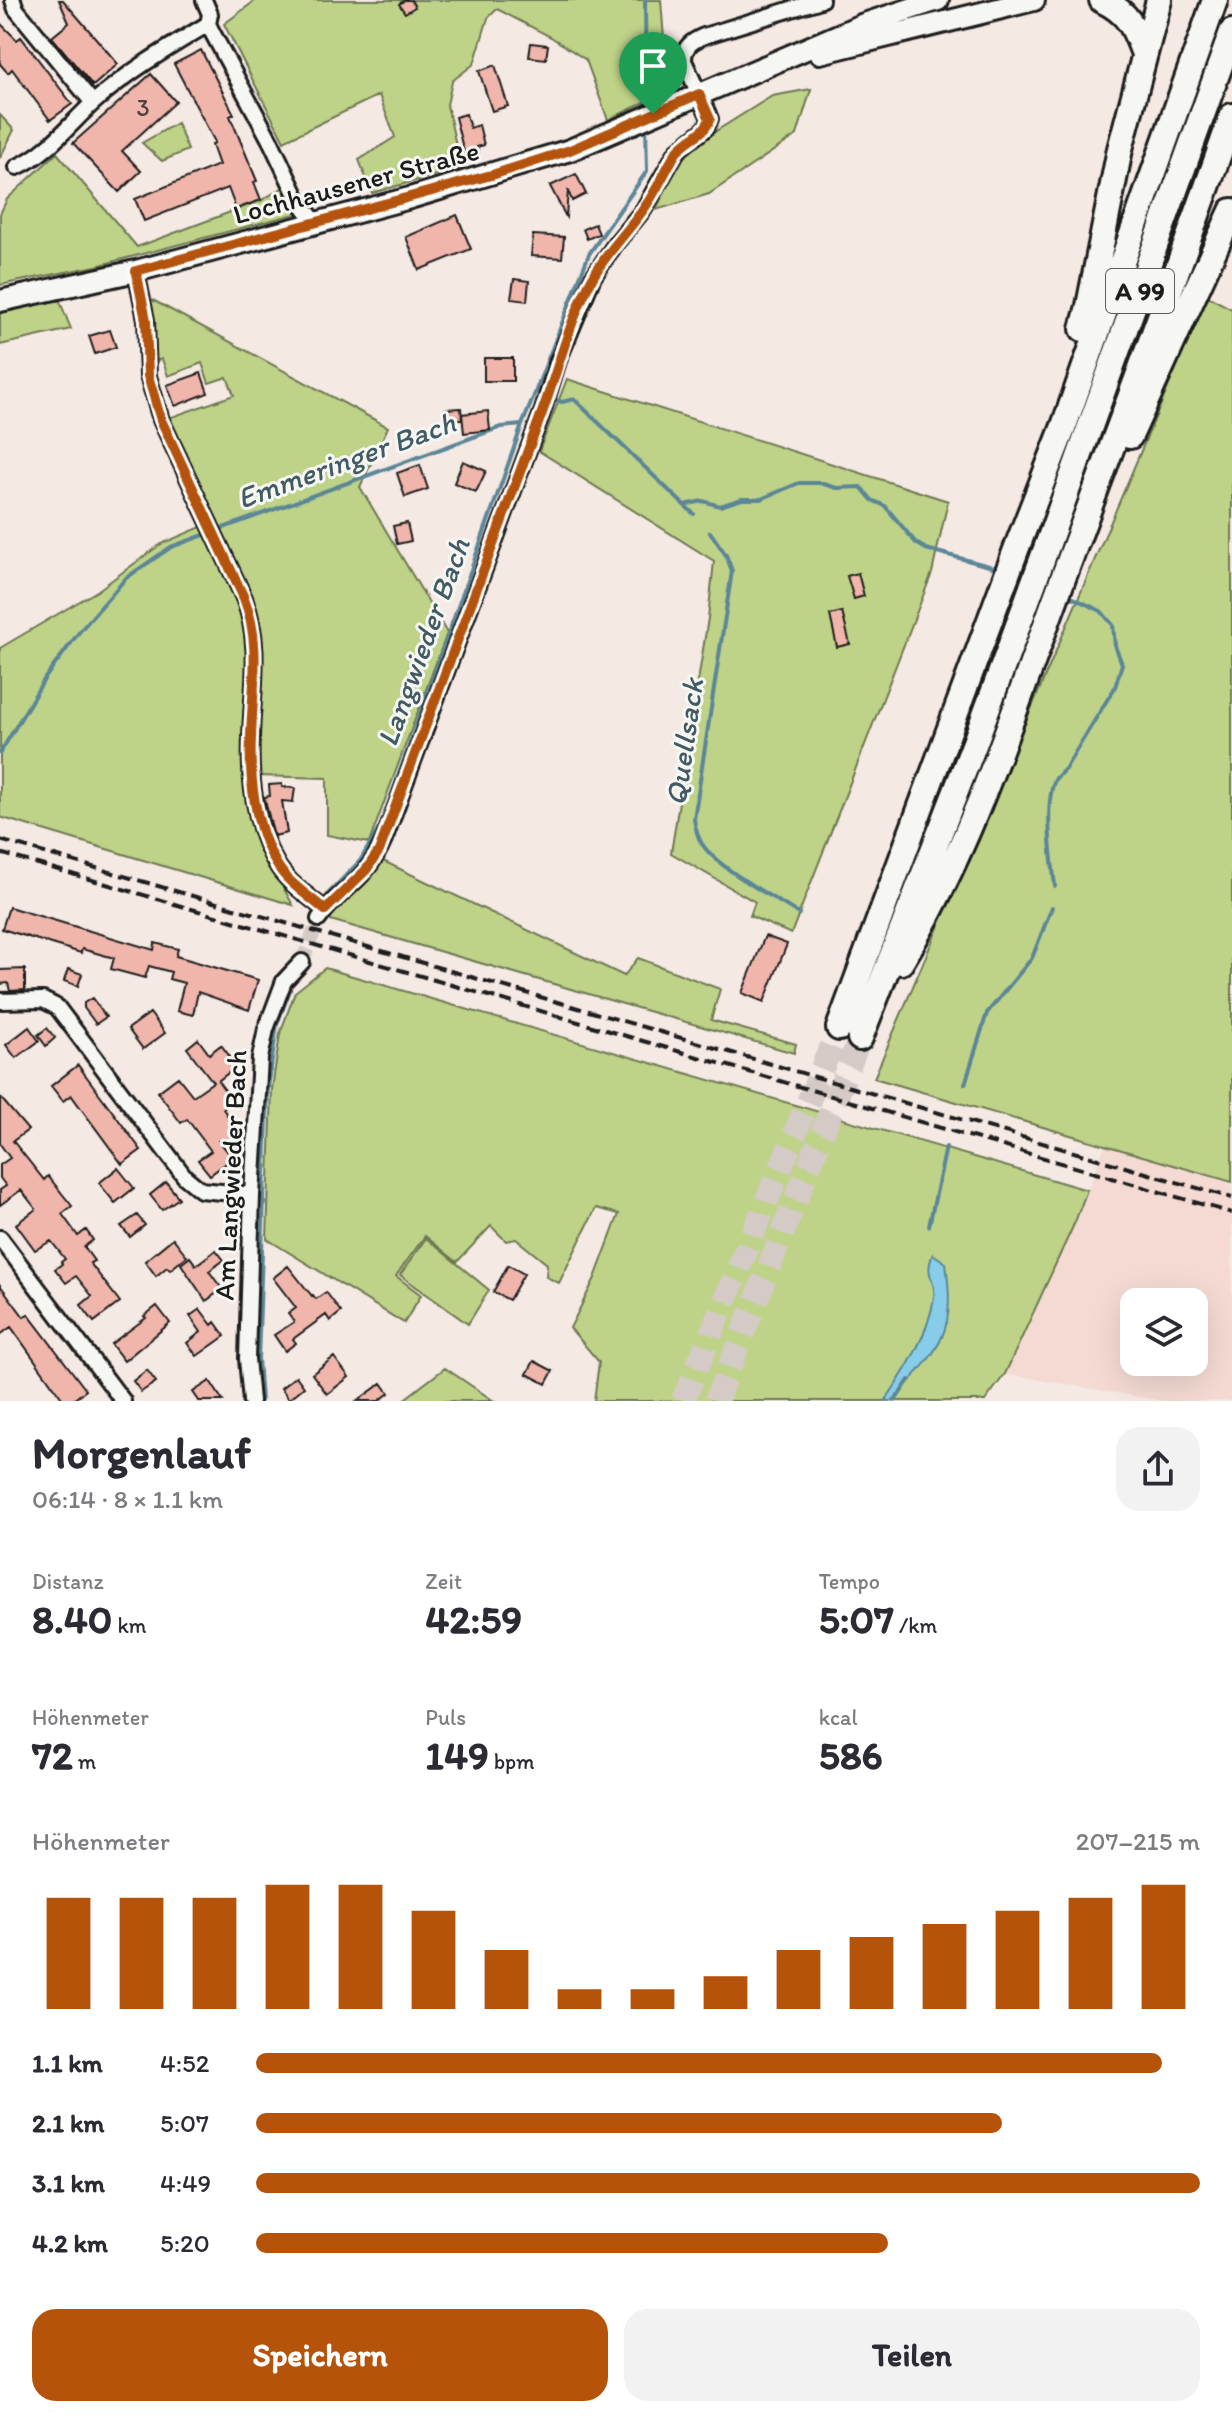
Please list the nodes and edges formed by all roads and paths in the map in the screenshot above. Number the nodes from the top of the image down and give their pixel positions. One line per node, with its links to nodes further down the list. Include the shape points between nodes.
1 (13, 0): 13 (street)
2 (204, 0): 9 (street)
3 (821, 0): 12 (street, via 691,43 684,61)
4 (938, 0): 12 (main road, Lochhausener Straße, via 864,24)
5 (1034, 0): 12 (main road, Lochhausener Straße, via 822,53)
6 (1102, 0): 11 (highway, via 1128,18)
7 (1159, 0): 11 (highway)
8 (1215, 0): 20 (highway, A 99)
9 (208, 24): 13 (street, via 141,64); 17 (street, via 298,199)
10 (1232, 32): 24 (highway, A 99, via 974,745)
11 (1144, 54): 20 (highway, via 1089,306 1064,392)
12 (708, 90): 17 (main road, Lochhausener Straße, via 570,150); 18 (street, via 706,128 677,151 644,209 593,277 379,851 322,914 276,864 261,825 250,756 254,628 161,420 148,376 146,320)
13 (93, 103): 15 (street, via 35,159)
14 (1232, 116): 21 (highway)
15 (17, 167)
16 (1232, 211): 21 (highway, via 1103,498)
17 (316, 223): 18 (main road, Lochhausener Straße)
18 (136, 271): 19 (main road, Lochhausener Straße)
19 (0, 301)
20 (1064, 426): 24 (highway, A 99, via 999,599)
21 (1073, 550): 24 (highway, via 1012,719 947,876 921,930)
22 (302, 962): 25 (street, Am Langwieder Bach, via 284,981 266,1029)
23 (0, 1001): 25 (street, via 43,1000 57,1007 185,1177 201,1190)
24 (855, 1028)
25 (252, 1195): 28 (street, Am Langwieder Bach, via 247,1359)
26 (0, 1238): 27 (street)
27 (123, 1401)
28 (251, 1401)

